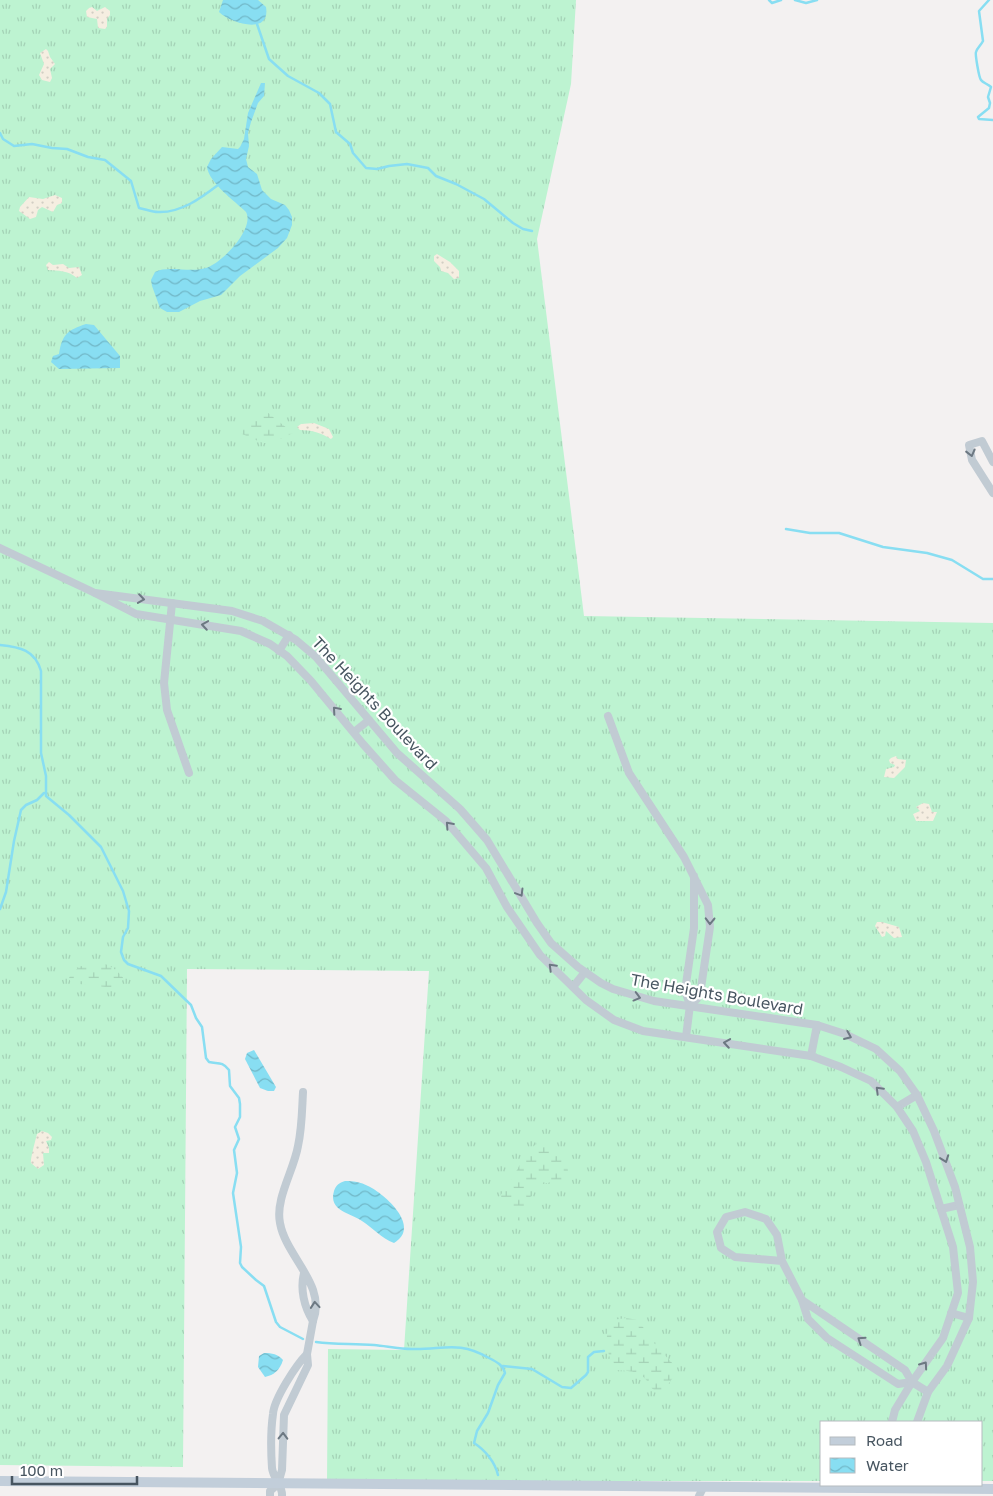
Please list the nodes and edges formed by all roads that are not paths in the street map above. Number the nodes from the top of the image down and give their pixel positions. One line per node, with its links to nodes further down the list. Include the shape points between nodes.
1 (993, 462): 2 (street, one-way to 2, via 982,441 969,445 972,460)
2 (993, 493)
3 (0, 548): 4 (street, The Heights Boulevard)
4 (94, 593): 5 (street, The Heights Boulevard, one-way to 5); 6 (street, The Heights Boulevard, via 129,612)
5 (172, 603): 6 (street); 7 (street, The Heights Boulevard, via 242,614)
6 (170, 619): 8 (street, The Heights Boulevard, one-way to 6, via 241,631); 12 (street, via 164,683 166,710)
7 (288, 635): 8 (street); 10 (street, The Heights Boulevard, via 316,657)
8 (279, 651): 11 (street, The Heights Boulevard, one-way to 8, via 300,668)
9 (608, 716): 15 (street, via 629,772)
10 (369, 720): 11 (street); 13 (street, The Heights Boulevard, via 397,753 460,809)
11 (354, 732): 14 (street, The Heights Boulevard, one-way to 11, via 446,821 395,780)
12 (189, 773)
13 (494, 851): 14 (street); 16 (street, The Heights Boulevard, one-way to 16, via 551,943)
14 (481, 862): 17 (street, The Heights Boulevard, one-way to 14, via 540,955)
15 (694, 876): 18 (street, via 694,928 685,991); 18 (street, one-way to 18, via 708,905 710,920 700,994)
16 (585, 972): 17 (street); 18 (street, The Heights Boulevard, one-way to 18, via 625,993)
17 (573, 987): 20 (street, The Heights Boulevard, via 586,1000 623,1024 643,1031)
18 (690, 1005): 19 (street, The Heights Boulevard); 20 (street)
19 (817, 1025): 21 (street); 23 (street, The Heights Boulevard, one-way to 23, via 876,1049 900,1070)
20 (686, 1036): 21 (street, The Heights Boulevard, one-way to 20)
21 (811, 1056): 24 (street, The Heights Boulevard, one-way to 21, via 871,1081)
22 (303, 1092): 31 (street, via 298,1146 283,1191 279,1222 304,1273 301,1284 306,1311 312,1321)
23 (917, 1095): 24 (street); 25 (street, The Heights Boulevard, one-way to 25, via 934,1131)
24 (897, 1107): 26 (street, The Heights Boulevard, via 913,1131)
25 (959, 1205): 26 (street); 30 (street, The Heights Boulevard, via 970,1247 973,1282)
26 (941, 1209): 29 (street, The Heights Boulevard, via 953,1247 958,1293)
27 (782, 1261): 27 (street, via 777,1235 766,1219 745,1212 726,1217 717,1232 721,1248 735,1257); 28 (street)
28 (802, 1300): 32 (street, one-way to 28, via 905,1370); 32 (street, via 808,1319 827,1338 898,1384)
29 (951, 1313): 30 (street); 32 (street, The Heights Boulevard, one-way to 29, via 943,1338)
30 (969, 1318): 33 (street, The Heights Boulevard, via 946,1366)
31 (307, 1354): 34 (street, via 298,1363); 35 (street, via 308,1365)
32 (912, 1382): 33 (street); 36 (street, The Heights Boulevard, via 895,1410)
33 (928, 1392): 37 (street, The Heights Boulevard)
34 (276, 1405): 35 (street); 39 (street, via 273,1412 272,1469)
35 (286, 1408): 39 (street, one-way to 35, via 282,1470)
36 (892, 1421)
37 (917, 1421)
38 (0, 1481): 39 (main road)
39 (278, 1484): 43 (main road); 44 (street, via 270,1491); 45 (street)
40 (886, 1487): 41 (main road); 43 (main road)
41 (912, 1487): 42 (main road)
42 (993, 1489)
43 (702, 1493)
44 (270, 1496)
45 (282, 1496)

